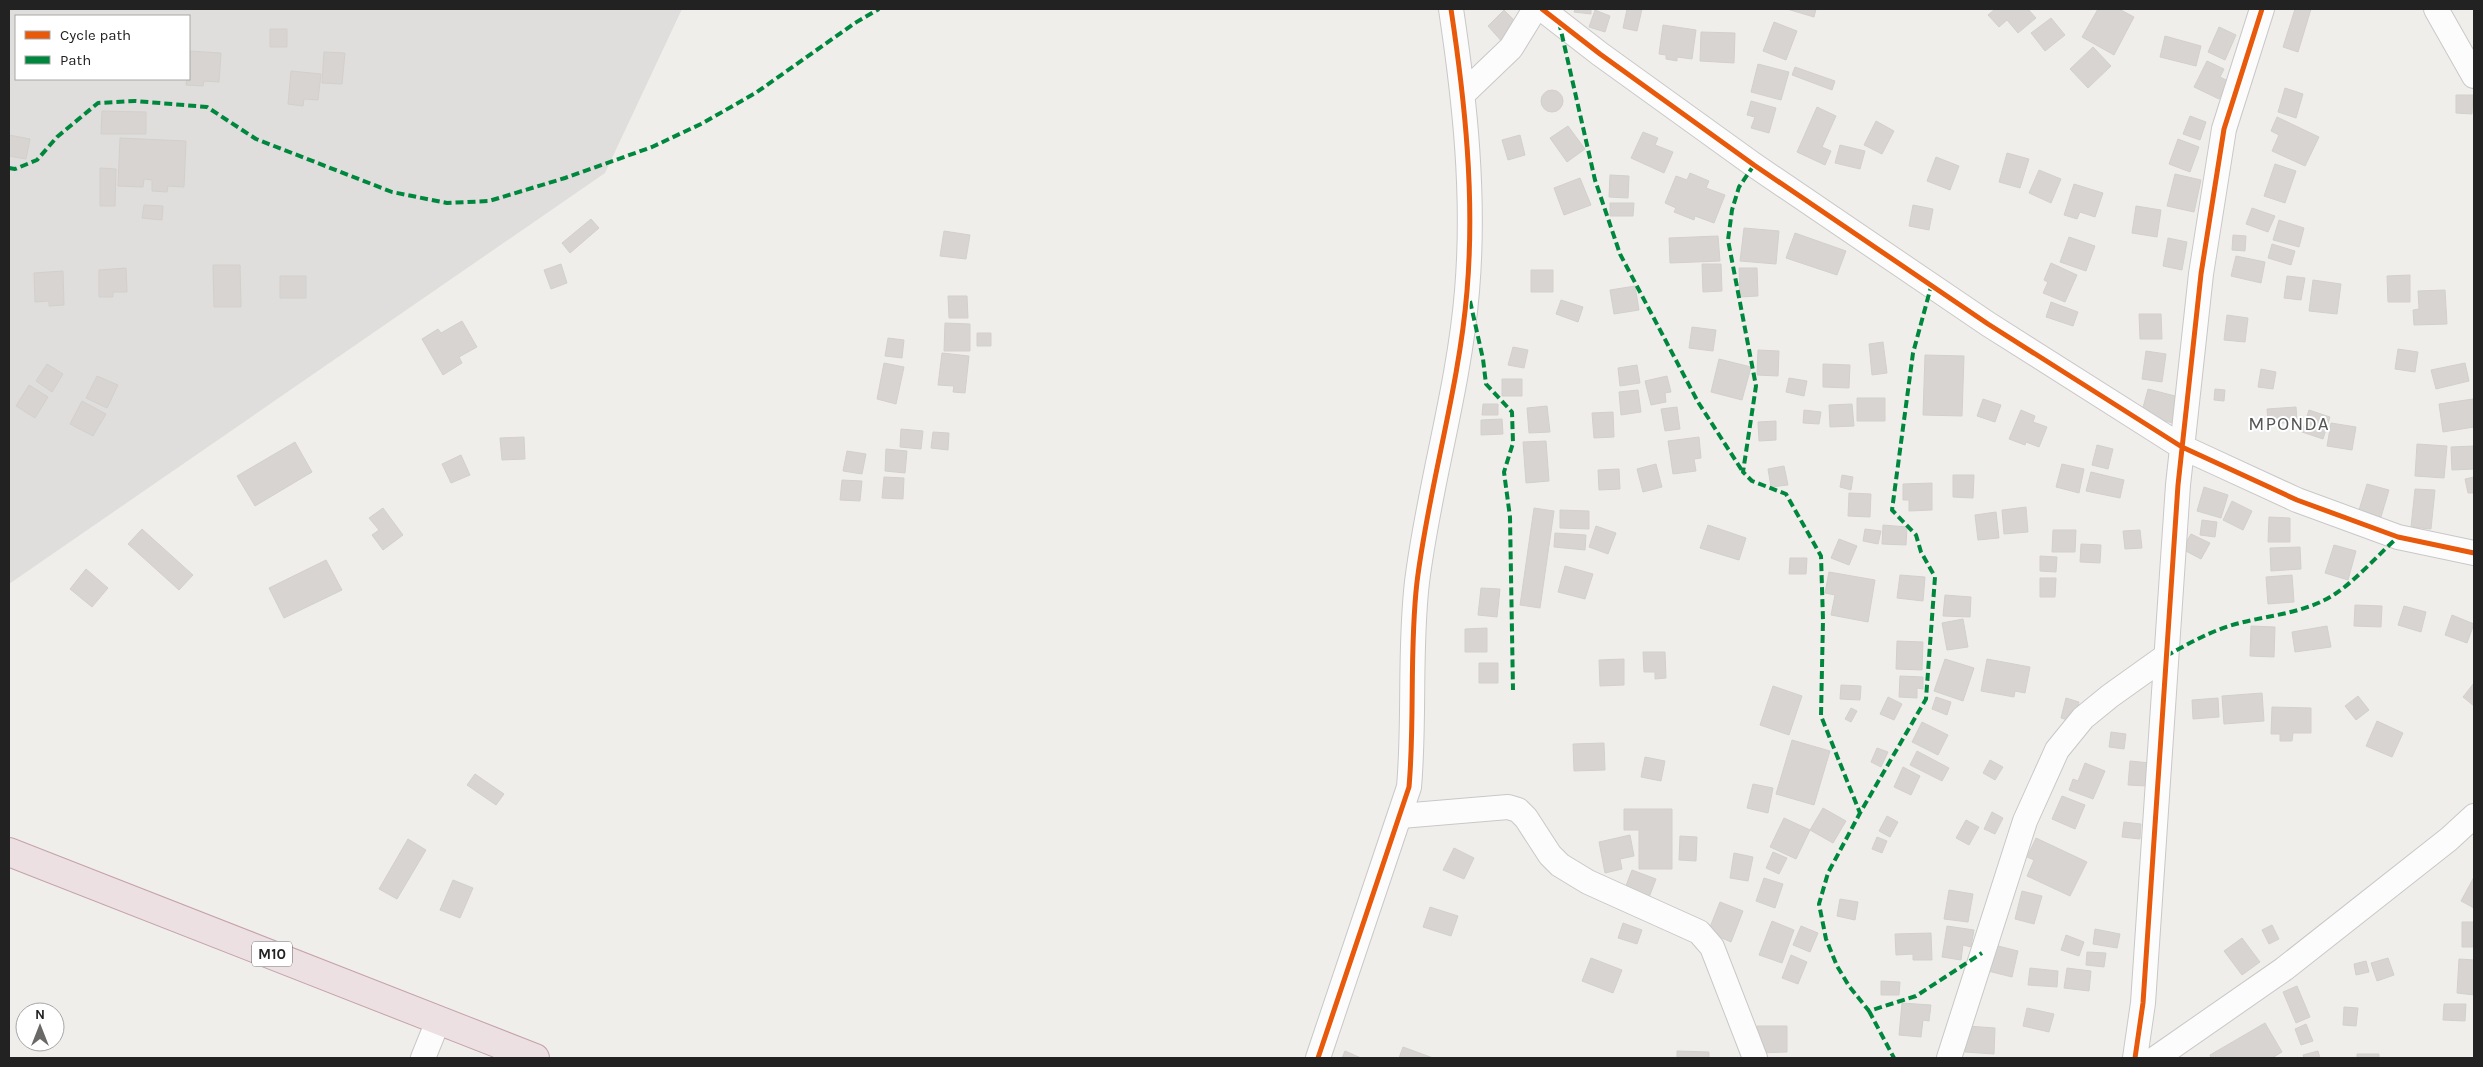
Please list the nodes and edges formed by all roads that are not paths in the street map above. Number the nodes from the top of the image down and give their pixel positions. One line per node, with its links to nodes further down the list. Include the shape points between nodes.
1 (1451, 9): 7 (street)
2 (1535, 9): 7 (street, via 1511,48)
3 (1542, 9): 8 (street, via 1607,60 1754,164 1988,324)
4 (2262, 9): 8 (street, via 2224,129 2203,265)
5 (2436, 9): 6 (street)
6 (2474, 76)
7 (1463, 94): 11 (street, via 1469,184 1467,290 1417,584 1412,665 1412,748 1409,786)
8 (2182, 447): 9 (street, via 2297,500 2398,537); 10 (street)
9 (2474, 553)
10 (2166, 656): 19 (street, via 2083,718 2057,750 2025,821); 20 (street, via 2143,1003)
11 (1401, 816): 17 (street); 18 (street, via 1508,807 1518,810 1560,865 1588,882 1700,932 1712,947)
12 (2474, 816): 21 (street, via 2284,969)
13 (9, 852): 14 (highway, M10)
14 (438, 1021): 15 (street); 16 (highway, M10)
15 (423, 1058)
16 (535, 1058)
17 (1318, 1058)
18 (1755, 1058)
19 (1949, 1058)
20 (2135, 1058)
21 (2156, 1058)

